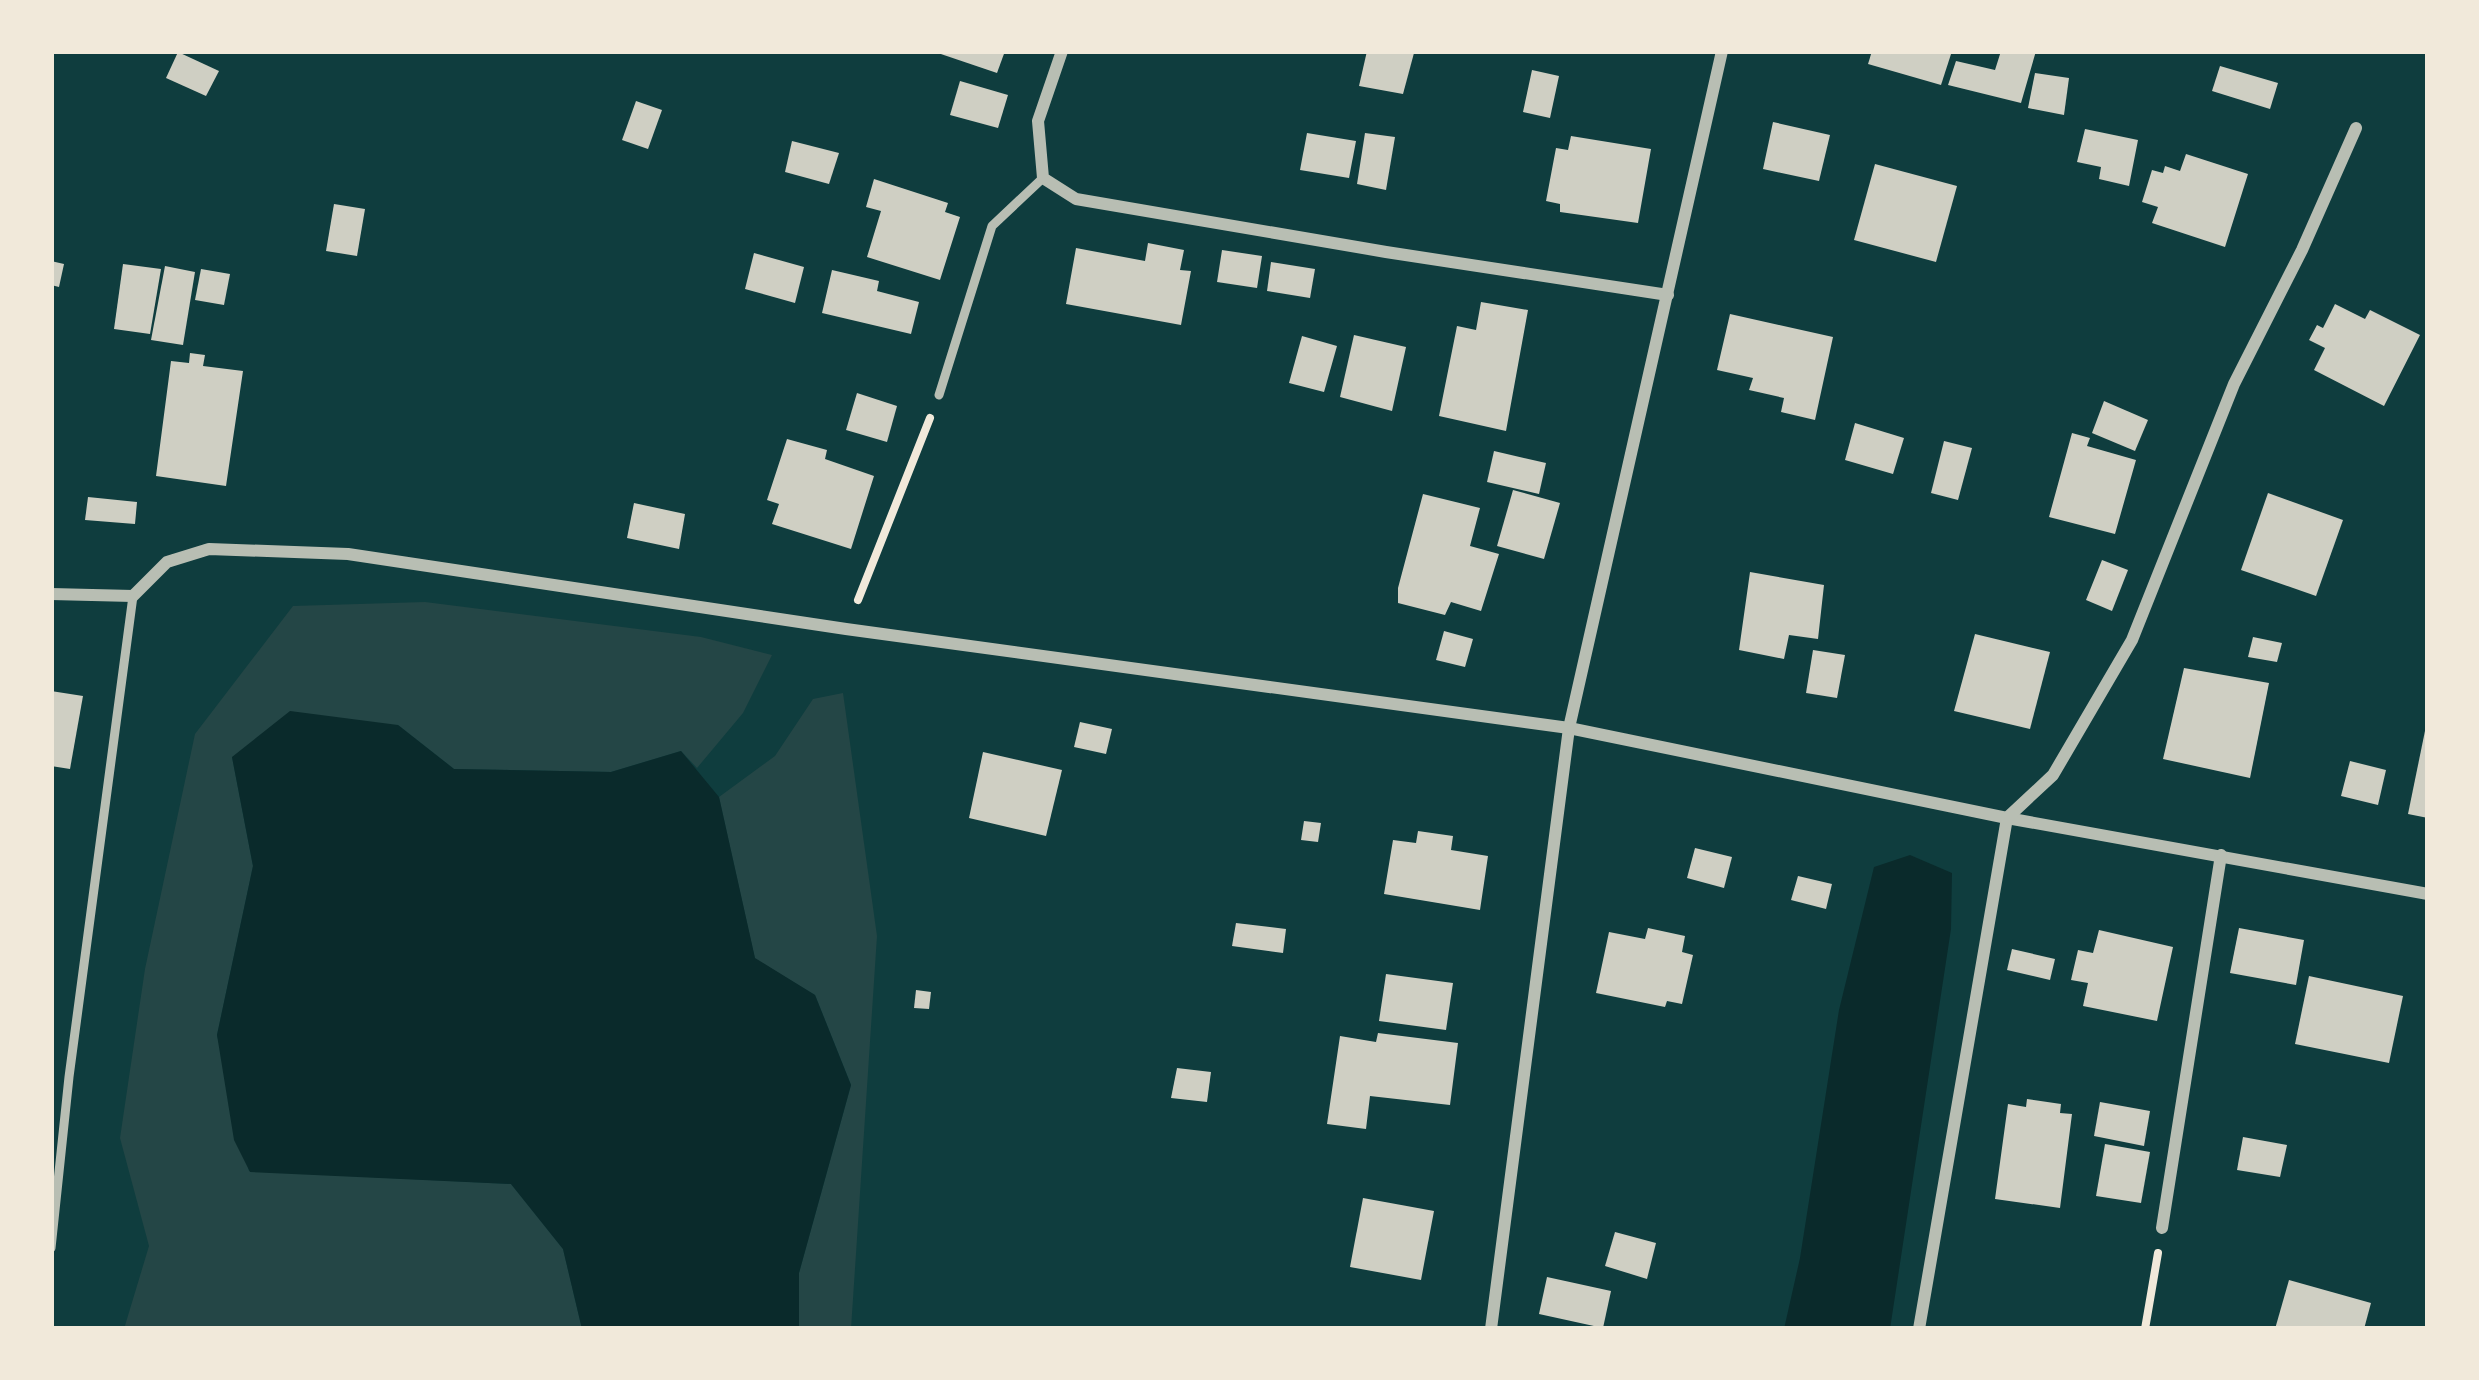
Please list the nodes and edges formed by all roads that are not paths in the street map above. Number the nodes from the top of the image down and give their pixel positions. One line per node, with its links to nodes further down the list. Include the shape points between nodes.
1 (1062, 51): 4 (street, via 1038,121)
2 (1722, 51): 5 (street)
3 (2356, 128): 10 (street, via 2234,384 2132,640 2053,775)
4 (1043, 178): 5 (street, via 1076,199); 6 (lane, via 992,226)
5 (1668, 295): 9 (street)
6 (939, 394)
7 (51, 593): 8 (street)
8 (133, 596): 9 (street, via 167,562 209,549 348,554); 14 (lane)
9 (1569, 728): 10 (street); 15 (street)
10 (2007, 818): 11 (street); 16 (street)
11 (2221, 855): 12 (street); 13 (street)
12 (2428, 894)
13 (2162, 1228)
14 (51, 1248)
15 (1491, 1329)
16 (1919, 1329)

